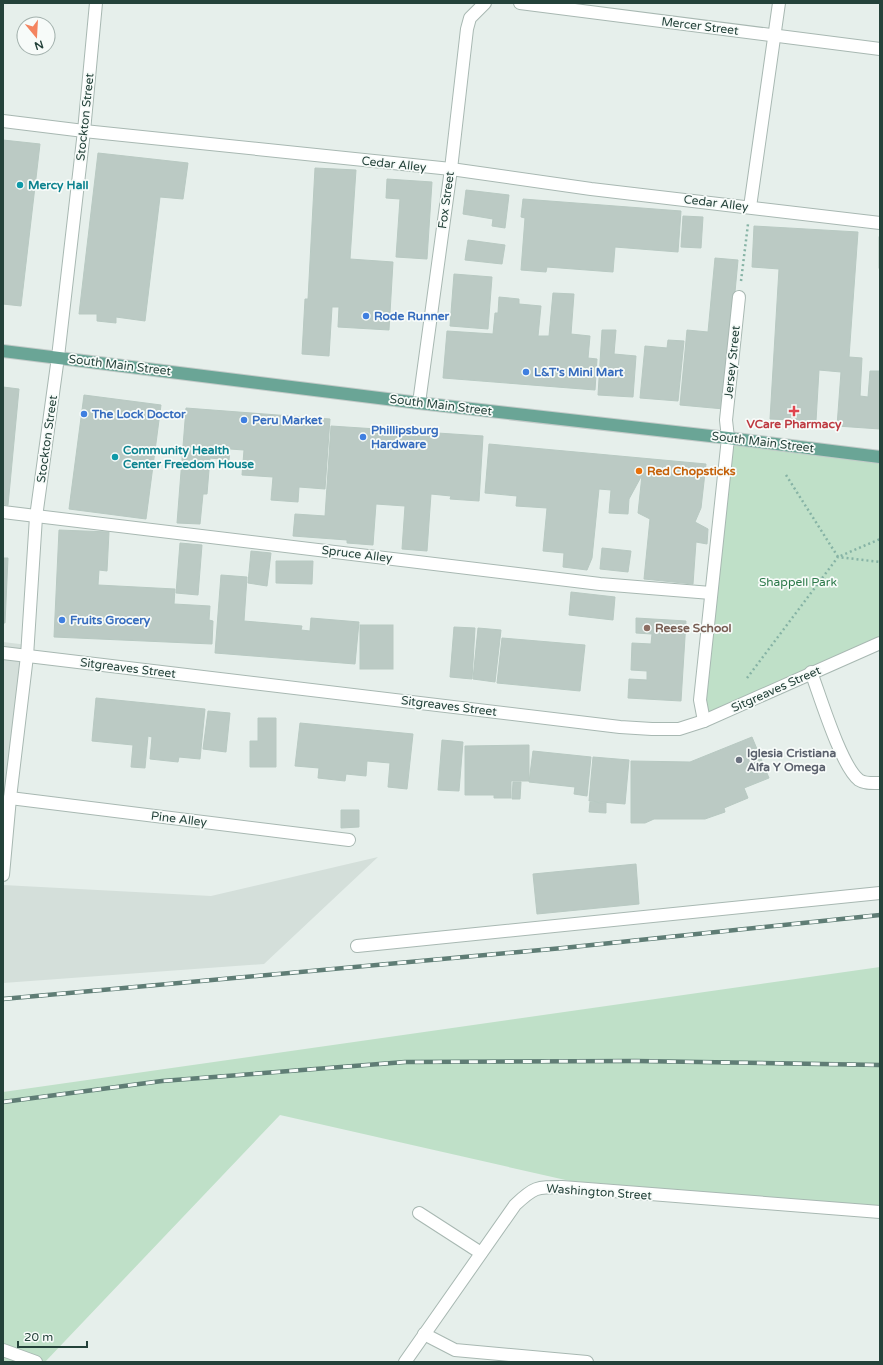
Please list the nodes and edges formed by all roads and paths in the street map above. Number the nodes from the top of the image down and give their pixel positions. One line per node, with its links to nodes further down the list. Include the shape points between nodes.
1 (96, 3): 8 (street, Stockton Street)
2 (485, 3): 9 (street, Fox Street, via 470,18 467,28)
3 (520, 3): 5 (street, Mercer Street)
4 (779, 3): 5 (street)
5 (775, 36): 6 (street, Mercer Street); 10 (street)
6 (880, 49)
7 (3, 121): 8 (street, Cedar Alley)
8 (84, 131): 9 (street, Cedar Alley); 14 (street, Stockton Street)
9 (451, 170): 10 (street, Cedar Alley); 15 (street, Fox Street)
10 (750, 208): 11 (street, Cedar Alley); 12 (path)
11 (880, 223)
12 (739, 297): 16 (street, Jersey Street, via 726,420)
13 (3, 351): 14 (main road, South Main Street)
14 (58, 357): 15 (main road, South Main Street); 20 (street, Stockton Street)
15 (419, 403): 16 (main road, South Main Street)
16 (728, 438): 17 (main road, South Main Street); 24 (street, Jersey Street)
17 (880, 457)
18 (786, 475): 22 (path)
19 (3, 512): 20 (street, Spruce Alley)
20 (36, 517): 24 (street, Spruce Alley, via 600,584); 27 (street, Stockton Street)
21 (880, 539): 22 (path)
22 (838, 557): 23 (path); 29 (path)
23 (880, 562)
24 (710, 593): 30 (street, Jersey Street, via 700,700)
25 (880, 642): 28 (street, Sitgreaves Street)
26 (3, 653): 27 (street, Sitgreaves Street)
27 (27, 656): 30 (street, Sitgreaves Street, via 620,727 679,729); 32 (street, Stockton Street)
28 (811, 672): 30 (street, Sitgreaves Street); 31 (street, via 848,767 860,781)
29 (747, 678)
30 (704, 721)
31 (880, 783)
32 (10, 798): 33 (street, Pine Alley); 34 (street, Stockton Street)
33 (349, 840)
34 (3, 875)
35 (880, 893): 36 (street)
36 (357, 946)
37 (880, 1212): 39 (street, Washington Street, via 542,1187 529,1192 515,1205)
38 (419, 1213): 39 (street)
39 (481, 1253): 40 (street, Washington Street)
40 (424, 1334): 43 (street, Washington Street); 44 (street, via 455,1350)
41 (3, 1350): 42 (street)
42 (36, 1362)
43 (405, 1362)
44 (587, 1362)

